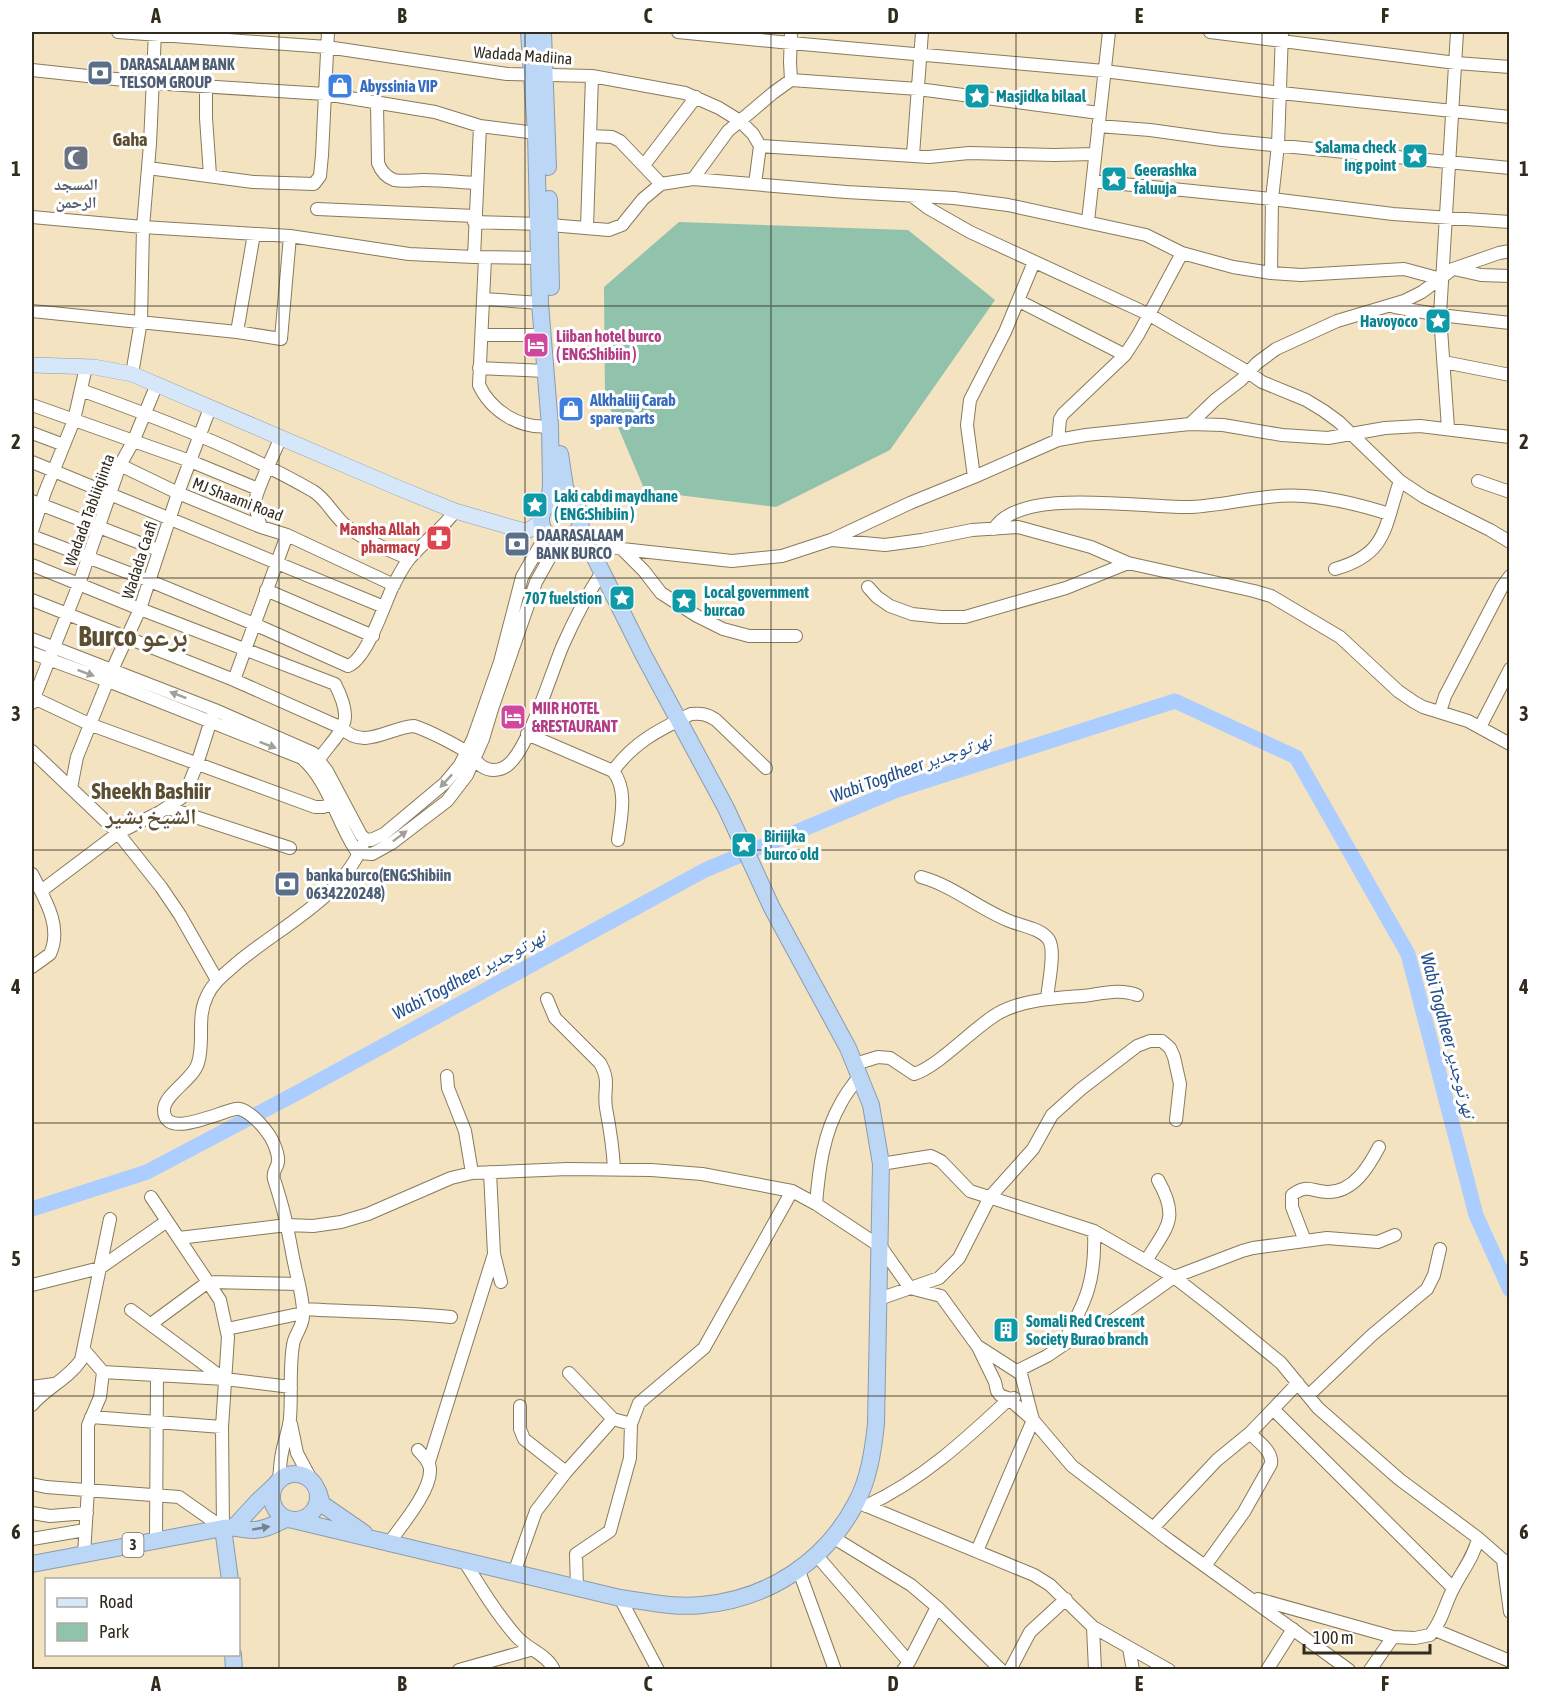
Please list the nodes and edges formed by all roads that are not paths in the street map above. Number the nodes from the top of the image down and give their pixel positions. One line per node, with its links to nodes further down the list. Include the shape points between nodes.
1 (118, 32): 10 (street, Wadada Madiina)
2 (328, 32): 13 (street)
3 (530, 32): 19 (highway)
4 (543, 32): 19 (highway)
5 (678, 32): 12 (street)
6 (922, 32): 14 (street)
7 (1108, 32): 18 (street)
8 (1210, 32): 11 (street)
9 (1457, 32): 15 (street)
10 (155, 33): 13 (street, Wadada Madiina); 22 (street)
11 (1282, 36): 15 (street); 25 (street)
12 (791, 38): 14 (street); 21 (street)
13 (327, 46): 19 (street, Wadada Madiina); 26 (street)
14 (920, 53): 18 (street); 24 (street)
15 (1455, 63): 16 (street); 29 (street)
16 (1509, 67)
17 (32, 70): 22 (street)
18 (1104, 71): 25 (street); 30 (street)
19 (539, 76): 20 (street, Wadada Madiina); 35 (highway); 59 (highway)
20 (592, 76): 27 (street, Wadada Madiina); 36 (street)
21 (792, 80): 24 (street); 32 (street)
22 (152, 83): 23 (street); 43 (street)
23 (206, 86): 26 (street); 45 (street)
24 (918, 89): 30 (street); 40 (street)
25 (1281, 93): 29 (street); 37 (street)
26 (325, 94): 28 (street); 45 (street, via 320,176 314,184 253,182)
27 (696, 97): 32 (street, Wadada Madiina); 42 (street)
28 (377, 103): 33 (street, via 435,112); 48 (street, via 380,171 402,181)
29 (1454, 111): 31 (street); 41 (street)
30 (1099, 113): 34 (street)
31 (1509, 117)
32 (740, 121): 38 (street); 46 (street)
33 (480, 126): 35 (street); 48 (street)
34 (1098, 126): 37 (street); 39 (street)
35 (536, 133): 59 (highway)
36 (591, 136): 42 (street, via 620,141); 61 (street)
37 (1278, 145): 41 (street); 52 (street)
38 (760, 146): 40 (street); 50 (street)
39 (1095, 154): 40 (street); 47 (street)
40 (913, 155)
41 (1450, 163): 44 (street); 54 (street)
42 (644, 165): 49 (street)
43 (148, 168): 45 (street); 60 (street)
44 (1509, 168)
45 (210, 175)
46 (693, 179): 49 (street); 50 (street)
47 (1093, 181): 52 (street); 57 (street)
48 (476, 183): 56 (street)
49 (661, 184): 61 (street, via 622,225 609,230)
50 (755, 184): 51 (street)
51 (911, 195): 57 (street, via 979,201); 68 (street, via 962,228)
52 (1272, 199): 54 (street, via 1393,214); 70 (street)
53 (317, 209): 56 (street)
54 (1446, 216): 58 (street); 72 (street)
55 (32, 217): 60 (street)
56 (474, 219): 59 (street); 66 (street)
57 (1088, 221): 65 (street, via 1146,235)
58 (1509, 222)
59 (544, 225): 61 (street); 67 (highway)
60 (143, 227): 62 (street); 80 (street)
61 (587, 227)
62 (254, 234): 63 (street); 82 (street)
63 (290, 236): 66 (street, via 409,254); 82 (street, via 281,339)
64 (1509, 251): 69 (street)
65 (1182, 253): 70 (street); 78 (street)
66 (479, 258): 67 (street); 73 (street)
67 (544, 258): 75 (highway); 123 (highway, via 560,459)
68 (1034, 262): 74 (street); 78 (street)
69 (1453, 269): 71 (street); 72 (street)
70 (1271, 273): 72 (street, via 1301,275 1404,268)
71 (1509, 276)
72 (1441, 279): 76 (street, via 1413,297); 79 (street)
73 (484, 299): 75 (street); 83 (street)
74 (1019, 301): 85 (street); 116 (street, via 969,407 967,425)
75 (540, 303): 84 (highway)
76 (1385, 306): 79 (street); 91 (street, via 1337,321 1276,349)
77 (32, 311): 80 (street)
78 (1148, 314): 85 (street); 91 (street)
79 (1440, 315): 81 (street); 86 (street)
80 (141, 321): 82 (street); 92 (street)
81 (1509, 323)
82 (237, 332)
83 (483, 335): 84 (street); 89 (street)
84 (542, 335): 90 (highway)
85 (1125, 355): 108 (street, via 1063,414)
86 (1444, 362): 93 (street); 102 (street)
87 (32, 365): 88 (main road)
88 (86, 367): 92 (main road); 95 (street)
89 (479, 369): 90 (street); 101 (street, via 482,392 500,411 524,424)
90 (545, 371): 101 (highway)
91 (1248, 372): 100 (street); 104 (street, via 1324,411)
92 (132, 374): 94 (main road)
93 (1509, 375)
94 (157, 384): 97 (main road); 98 (street, Wadada Tabliiqiinta)
95 (81, 390): 98 (street); 99 (street)
96 (32, 405): 99 (street)
97 (210, 408): 105 (street, Wadada Caafi); 106 (main road)
98 (145, 414): 105 (street); 109 (street, Wadada Tabliiqiinta)
99 (74, 420): 109 (street); 110 (street)
100 (1190, 424): 104 (street, via 1304,437); 108 (street)
101 (550, 426): 125 (highway)
102 (1448, 428): 104 (street, via 1401,426); 107 (street)
103 (32, 433): 110 (street)
104 (1351, 435): 117 (street)
105 (200, 436): 111 (street, Wadada Caafi); 114 (street)
106 (281, 437): 114 (street); 126 (main road)
107 (1509, 437)
108 (1058, 440): 116 (street)
109 (133, 441): 111 (street); 113 (street, Wadada Tabliiqiinta)
110 (64, 445): 115 (street)
111 (190, 461): 119 (street); 121 (street, Wadada Caafi)
112 (32, 462): 115 (street)
113 (120, 465): 121 (street, MJ Shaami Road); 122 (street, Wadada Tabliiqiinta)
114 (269, 466): 119 (street); 142 (street, via 323,498 344,523 365,539)
115 (53, 471): 122 (street); 124 (street)
116 (974, 477): 137 (street)
117 (1400, 481): 127 (street); 138 (street)
118 (1478, 481): 120 (street)
119 (258, 489): 129 (street, via 255,503)
120 (1509, 492)
121 (178, 493): 128 (street, Wadada Caafi); 129 (street, MJ Shaami Road)
122 (111, 494): 128 (street); 130 (street, Wadada Tabliiqiinta)
123 (571, 502): 125 (highway); 136 (highway, via 580,513)
124 (36, 503): 130 (street); 132 (street)
125 (549, 504): 133 (highway, via 544,509)
126 (455, 511): 133 (main road, via 521,530); 142 (street)
127 (1389, 514): 131 (street, via 1347,502 1302,496 1187,507 1074,502 1018,511 1003,517); 146 (street, via 1371,552 1355,564)
128 (170, 518): 140 (street, Wadada Caafi); 144 (street)
129 (261, 527): 135 (street, MJ Shaami Road)
130 (99, 528): 140 (street); 141 (street, Wadada Tabliiqiinta)
131 (994, 529): 137 (street, via 885,545); 143 (street, via 1029,529 1091,547)
132 (32, 531)
133 (549, 533): 136 (highway, via 566,540); 149 (street); 151 (street)
134 (32, 536): 141 (street)
135 (287, 536): 144 (street); 153 (street, MJ Shaami Road)
136 (582, 537): 139 (street); 147 (highway)
137 (831, 540): 139 (street, via 782,556 732,561)
138 (1509, 542)
139 (622, 549): 162 (street, via 661,593 698,616 748,636)
140 (158, 550): 150 (street, Wadada Caafi)
141 (88, 558): 150 (street); 152 (street, Wadada Tabliiqiinta)
142 (409, 559): 153 (street)
143 (1128, 563): 154 (street, via 1066,588 964,617 912,614 890,606); 174 (street, via 1271,596 1340,637 1414,702)
144 (276, 564): 155 (street); 157 (street)
145 (32, 565): 152 (street)
146 (1335, 569)
147 (602, 572): 175 (highway); 180 (street, via 563,644)
148 (1509, 576): 174 (street)
149 (522, 577): 151 (street); 168 (street)
150 (150, 581): 158 (street, Wadada Caafi); 160 (street)
151 (536, 582): 168 (street)
152 (79, 584): 158 (street); 159 (street, Wadada Tabliiqiinta)
153 (394, 585): 157 (street)
154 (868, 587)
155 (266, 590): 160 (street); 161 (street)
156 (32, 600): 159 (street)
157 (384, 608): 161 (street)
158 (140, 609): 163 (street, Wadada Caafi); 165 (street)
159 (67, 614): 163 (street); 167 (street, Wadada Tabliiqiinta)
160 (254, 624): 161 (street, via 348,666); 165 (street)
161 (373, 636)
162 (796, 636)
163 (127, 637): 170 (street, Wadada Caafi); 171 (street)
164 (32, 639): 167 (street)
165 (244, 648): 171 (street); 179 (street, via 335,684 345,706)
166 (32, 653): 167 (street)
167 (51, 653): 170 (street); 172 (street, Wadada Tabliiqiinta)
168 (504, 663): 183 (street)
169 (1509, 669): 178 (street)
170 (110, 675): 173 (street, one-way to 170); 176 (street); 177 (street, Wadada Caafi)
171 (234, 680): 179 (street)
172 (32, 699): 177 (street)
173 (215, 710): 176 (street); 184 (street, via 295,744)
174 (1440, 712): 178 (street)
175 (678, 721): 186 (street, via 691,714 707,714); 187 (street, via 643,740); 204 (highway, via 726,808 771,908)
176 (210, 722): 185 (street); 189 (street, one-way to 189, via 302,758)
177 (89, 724): 185 (street); 188 (street, Wadada Caafi)
178 (1480, 727): 181 (street)
179 (342, 728): 183 (street, via 354,736 374,738 414,726); 184 (street)
180 (527, 734): 183 (street, via 510,763 501,769 486,769); 187 (street)
181 (1509, 744)
182 (32, 751): 188 (street)
183 (471, 757): 192 (street, one-way to 192, via 379,838); 195 (street, one-way to 183, via 381,850 439,807 458,788)
184 (319, 759): 189 (street)
185 (197, 765): 189 (street, via 315,807); 190 (street, via 186,792)
186 (766, 768)
187 (613, 771): 193 (street, via 622,799)
188 (71, 788): 191 (street)
189 (338, 803): 192 (street); 195 (street, via 349,840)
190 (168, 807): 191 (street); 194 (street)
191 (118, 833): 198 (street); 200 (street, via 168,896)
192 (365, 839): 195 (street)
193 (618, 840)
194 (290, 848)
195 (360, 853): 200 (street, via 320,901)
196 (32, 874): 198 (street)
197 (921, 877): 203 (street, via 1044,934 1052,953)
198 (38, 894): 199 (street, via 49,905 53,920 52,949)
199 (32, 967)
200 (217, 980): 219 (street, via 206,996 201,1016 198,1064 169,1098 165,1115 180,1123 194,1123 238,1108 248,1113 273,1142 278,1154 273,1175)
201 (1137, 995): 203 (street, via 1122,991)
202 (548, 999): 209 (street, via 555,1018 604,1070)
203 (1047, 999): 204 (street, via 998,1013 921,1072 914,1074 890,1058 878,1056)
204 (857, 1070): 208 (highway, via 871,1105); 216 (street, via 821,1154)
205 (447, 1076): 211 (street, via 465,1131)
206 (1176, 1120): 215 (street, via 1180,1084 1170,1048 1162,1041 1137,1046 1052,1115 1033,1149)
207 (1379, 1147): 223 (street, via 1362,1175 1351,1184 1329,1192 1307,1188 1292,1195 1292,1207)
208 (881, 1164): 215 (street, via 931,1156 970,1191); 224 (highway)
209 (614, 1168): 210 (street); 213 (street, via 702,1174)
210 (490, 1172): 211 (street); 226 (street)
211 (472, 1173): 219 (street, via 341,1222)
212 (1158, 1180): 227 (street, via 1171,1210 1168,1224)
213 (792, 1191): 216 (street); 266 (street, via 704,1348 639,1403)
214 (151, 1197): 218 (street)
215 (990, 1197): 220 (street); 234 (street, via 959,1258 939,1278)
216 (816, 1204): 224 (street)
217 (110, 1219): 228 (street)
218 (167, 1221): 222 (street); 228 (street)
219 (287, 1225): 222 (street); 232 (street)
220 (1094, 1232): 227 (street); 242 (street, via 1088,1295)
221 (1395, 1235): 223 (street, via 1378,1242 1337,1238)
222 (178, 1238): 230 (street)
223 (1305, 1241): 229 (street, via 1253,1248)
224 (881, 1246): 234 (street); 235 (highway)
225 (1440, 1249): 256 (street, via 1427,1289)
226 (494, 1254): 231 (street); 270 (street)
227 (1146, 1261): 229 (street)
228 (100, 1268): 233 (street); 243 (street)
229 (1173, 1277): 242 (street, via 1112,1321); 251 (street, via 1281,1363)
230 (208, 1282): 232 (street); 239 (street); 240 (street, via 220,1300)
231 (501, 1282)
232 (299, 1284): 237 (street)
233 (32, 1285)
234 (910, 1288): 235 (street); 241 (street, via 941,1296)
235 (879, 1299): 277 (highway, via 876,1424)
236 (131, 1310): 239 (street)
237 (303, 1311): 238 (street, via 408,1312); 240 (street); 254 (street, via 293,1345)
238 (452, 1317)
239 (151, 1324): 249 (street)
240 (227, 1329): 249 (street)
241 (978, 1347): 245 (street); 250 (street)
242 (1061, 1347): 244 (street)
243 (84, 1350): 246 (street); 252 (street, via 74,1370)
244 (1047, 1356): 245 (street); 253 (street)
245 (1015, 1370): 250 (street, via 1003,1370); 253 (street, via 1021,1374)
246 (104, 1372): 248 (street); 261 (street, via 100,1398)
247 (569, 1373): 262 (street)
248 (157, 1375): 249 (street); 265 (street)
249 (225, 1379): 254 (street); 267 (street)
250 (994, 1382): 257 (street, via 1000,1395)
251 (1298, 1383): 256 (street); 260 (street)
252 (55, 1384): 255 (street); 258 (street)
253 (1024, 1385): 257 (street, via 1018,1396); 264 (street)
254 (291, 1387): 263 (street)
255 (32, 1388)
256 (1308, 1396): 285 (street, via 1399,1479)
257 (1009, 1399): 264 (street); 277 (street, via 958,1447 919,1476 888,1495)
258 (32, 1405)
259 (520, 1406): 271 (street, via 524,1440)
260 (1273, 1409): 268 (street); 301 (street)
261 (91, 1417): 265 (street); 275 (street)
262 (613, 1419): 266 (street); 271 (street)
263 (290, 1420): 272 (street); 274 (street, via 297,1453)
264 (1033, 1420): 282 (street, via 1072,1466); 290 (street)
265 (157, 1422): 267 (street); 276 (street)
266 (631, 1424): 300 (street, via 630,1458 610,1530 576,1554)
267 (222, 1427): 281 (street)
268 (1250, 1433): 282 (street, via 1217,1460); 296 (street, via 1269,1453 1271,1464 1244,1512)
269 (418, 1450): 270 (street)
270 (429, 1462): 289 (street, via 430,1472 421,1496)
271 (566, 1472): 298 (street, via 536,1511)
272 (277, 1483): 274 (highway, via 285,1476 300,1474); 280 (highway, via 274,1509); 281 (highway)
273 (32, 1484): 275 (street)
274 (315, 1486): 280 (highway, via 318,1497 314,1511); 287 (highway, via 322,1504)
275 (88, 1489): 276 (street); 279 (street)
276 (156, 1496): 281 (street, via 179,1497); 288 (street)
277 (861, 1504): 284 (highway); 290 (street)
278 (32, 1513): 279 (street)
279 (87, 1513): 283 (street)
280 (290, 1520): 281 (highway, one-way to 280, via 253,1530); 287 (highway)
281 (229, 1527): 288 (highway, 3); 299 (highway)
282 (1153, 1528): 296 (street)
283 (86, 1530): 286 (street); 291 (street)
284 (834, 1538): 292 (highway); 305 (street, via 911,1585)
285 (1478, 1538): 294 (street); 301 (street)
286 (32, 1539)
287 (372, 1539): 289 (highway)
288 (156, 1540): 291 (highway, 3)
289 (389, 1544): 293 (highway)
290 (977, 1551): 304 (street, via 1034,1575)
291 (84, 1555): 295 (highway, 3)
292 (817, 1556): 297 (highway); 314 (street)
293 (463, 1559): 298 (highway); 312 (street, via 514,1634)
294 (1506, 1561): 306 (street)
295 (32, 1564)
296 (1205, 1566): 302 (street)
297 (799, 1571): 303 (highway, via 767,1589 729,1602 668,1605); 319 (street)
298 (514, 1573): 300 (highway)
299 (230, 1578)
300 (577, 1587): 303 (highway)
301 (1454, 1588): 309 (street)
302 (1249, 1596): 308 (street); 310 (street)
303 (620, 1598): 318 (street)
304 (1066, 1599): 307 (street); 315 (street, via 1030,1632)
305 (937, 1606): 314 (street); 315 (street)
306 (1509, 1612)
307 (1093, 1626): 311 (street); 320 (street)
308 (1293, 1629): 323 (street); 324 (street)
309 (1435, 1630): 310 (street, via 1415,1638); 313 (street)
310 (1393, 1637): 325 (street)
311 (1129, 1648): 321 (street); 322 (street)
312 (530, 1650): 316 (street); 317 (street, via 549,1660)
313 (1509, 1661): 326 (street)
314 (906, 1666)
315 (1002, 1669)
316 (459, 1670)
317 (554, 1670)
318 (657, 1670)
319 (835, 1670)
320 (1095, 1670)
321 (1133, 1670)
322 (1169, 1670)
323 (1267, 1670)
324 (1349, 1670)
325 (1370, 1670)
326 (1501, 1670)

